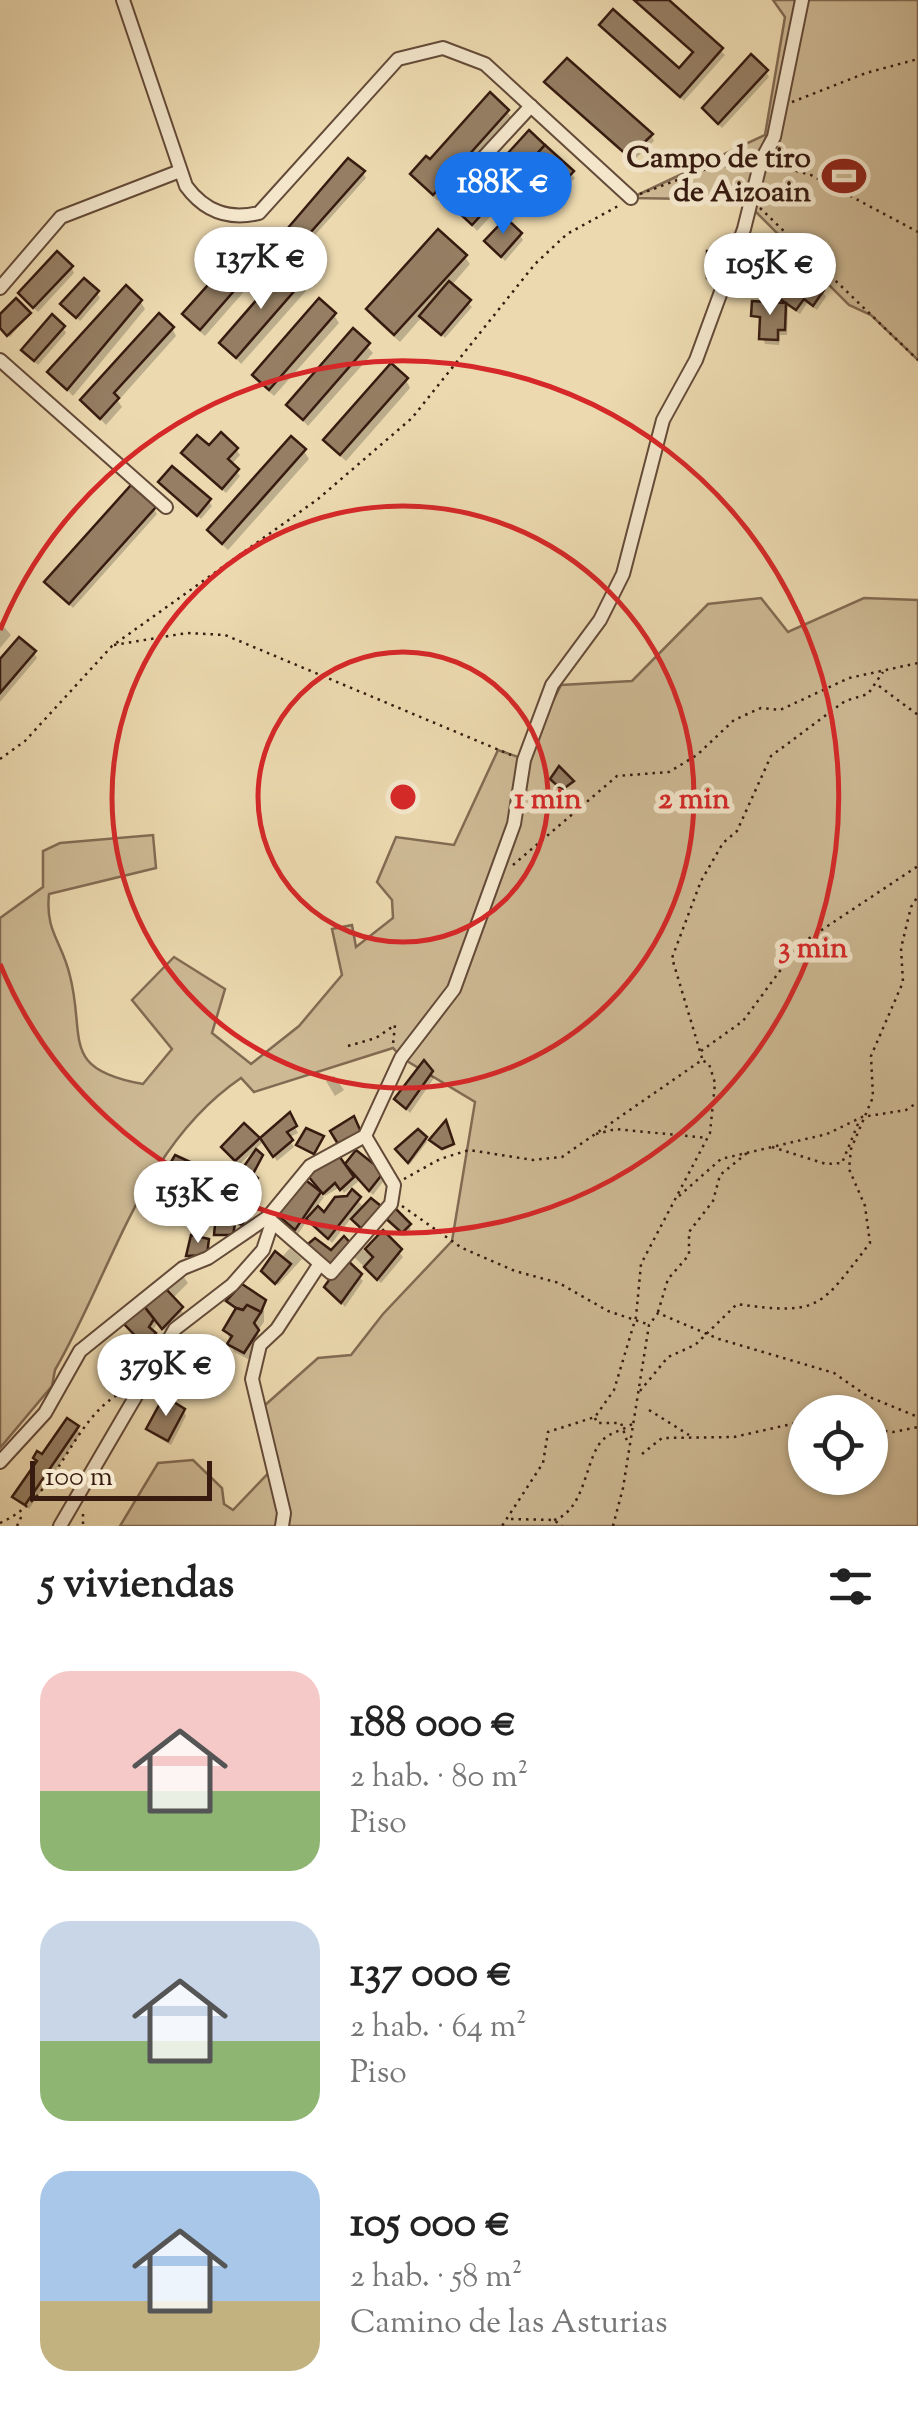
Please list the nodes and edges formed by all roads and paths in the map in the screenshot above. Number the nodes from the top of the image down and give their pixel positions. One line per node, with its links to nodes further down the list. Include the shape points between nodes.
1 (122, 0): 7 (street)
2 (802, 0): 5 (street)
3 (918, 59): 5 (path)
4 (531, 106): 7 (street, via 485,64 443,48 424,50 398,58 259,213 242,217 209,208); 8 (street); 9 (street)
5 (782, 106): 6 (street)
6 (762, 161): 9 (path, via 708,168); 10 (street); 11 (path, via 812,175)
7 (180, 171): 12 (street, via 62,217)
8 (448, 197)
9 (631, 198): 16 (path, via 567,234 535,264 412,418 318,500)
10 (752, 200): 14 (path); 22 (street, via 696,360 662,420 623,574 600,620 552,685)
11 (918, 232)
12 (0, 288)
13 (0, 360): 15 (street)
14 (918, 360)
15 (166, 506)
16 (112, 646): 21 (path, via 25,741); 22 (path, via 187,633 225,636)
17 (918, 663): 18 (path)
18 (883, 671): 19 (path); 24 (path, via 734,720 669,772 616,776)
19 (878, 685): 20 (path); 27 (path, via 800,730 771,756 737,831 701,880 672,958)
20 (918, 715)
21 (0, 759)
22 (524, 760): 24 (street, via 514,824)
23 (918, 866): 27 (path, via 799,945 742,1021)
24 (487, 892): 28 (street, via 454,989)
25 (918, 896): 31 (path, via 901,948 903,982 871,1056 874,1098)
26 (348, 1046): 28 (path, via 395,1024 394,1048)
27 (700, 1052): 29 (path)
28 (402, 1058): 32 (street)
29 (702, 1060): 33 (path); 34 (path, via 715,1082)
30 (918, 1102): 31 (path)
31 (863, 1117): 35 (path, via 828,1134); 35 (path, via 842,1164); 45 (path, via 849,1169 865,1206 870,1243 813,1308 737,1304)
32 (365, 1136): 37 (street); 40 (street, via 298,1176)
33 (590, 1136): 34 (path, via 616,1129); 37 (path, via 562,1157 532,1160 469,1150 440,1158)
34 (708, 1138): 38 (path)
35 (770, 1147): 36 (path)
36 (748, 1152): 38 (path, via 721,1159); 42 (path, via 720,1175 713,1201 690,1232 689,1255 665,1285)
37 (394, 1185): 39 (street)
38 (676, 1198): 43 (path, via 642,1264)
39 (390, 1204): 41 (street, via 332,1273); 43 (path, via 462,1248)
40 (270, 1220): 41 (street); 46 (street, via 263,1250 232,1285 175,1329); 59 (street, via 183,1268 80,1351 45,1413)
41 (319, 1265): 66 (street, via 260,1344 252,1379)
42 (658, 1313): 44 (path); 45 (path)
43 (636, 1317): 44 (path); 49 (path, via 614,1390)
44 (649, 1326): 47 (path)
45 (706, 1334): 47 (path, via 668,1357); 50 (path, via 834,1373 866,1396)
46 (142, 1384): 60 (path, via 99,1410); 65 (street)
47 (640, 1390): 51 (path)
48 (649, 1410): 56 (path)
49 (594, 1417): 54 (path, via 597,1424 621,1423); 61 (path, via 548,1432 542,1463)
50 (918, 1417)
51 (635, 1421): 54 (path); 57 (path)
52 (788, 1424): 56 (path, via 734,1437)
53 (918, 1427): 55 (path)
54 (623, 1430): 57 (path); 62 (path, via 597,1446 569,1513)
55 (888, 1431)
56 (690, 1436): 58 (path, via 662,1438)
57 (630, 1448): 69 (path)
58 (642, 1454)
59 (0, 1462)
60 (22, 1514): 63 (path); 64 (path)
61 (509, 1519): 62 (path); 67 (path)
62 (554, 1520): 68 (path)
63 (0, 1523)
64 (17, 1526)
65 (60, 1526)
66 (282, 1526)
67 (502, 1526)
68 (562, 1526)
69 (612, 1526)

